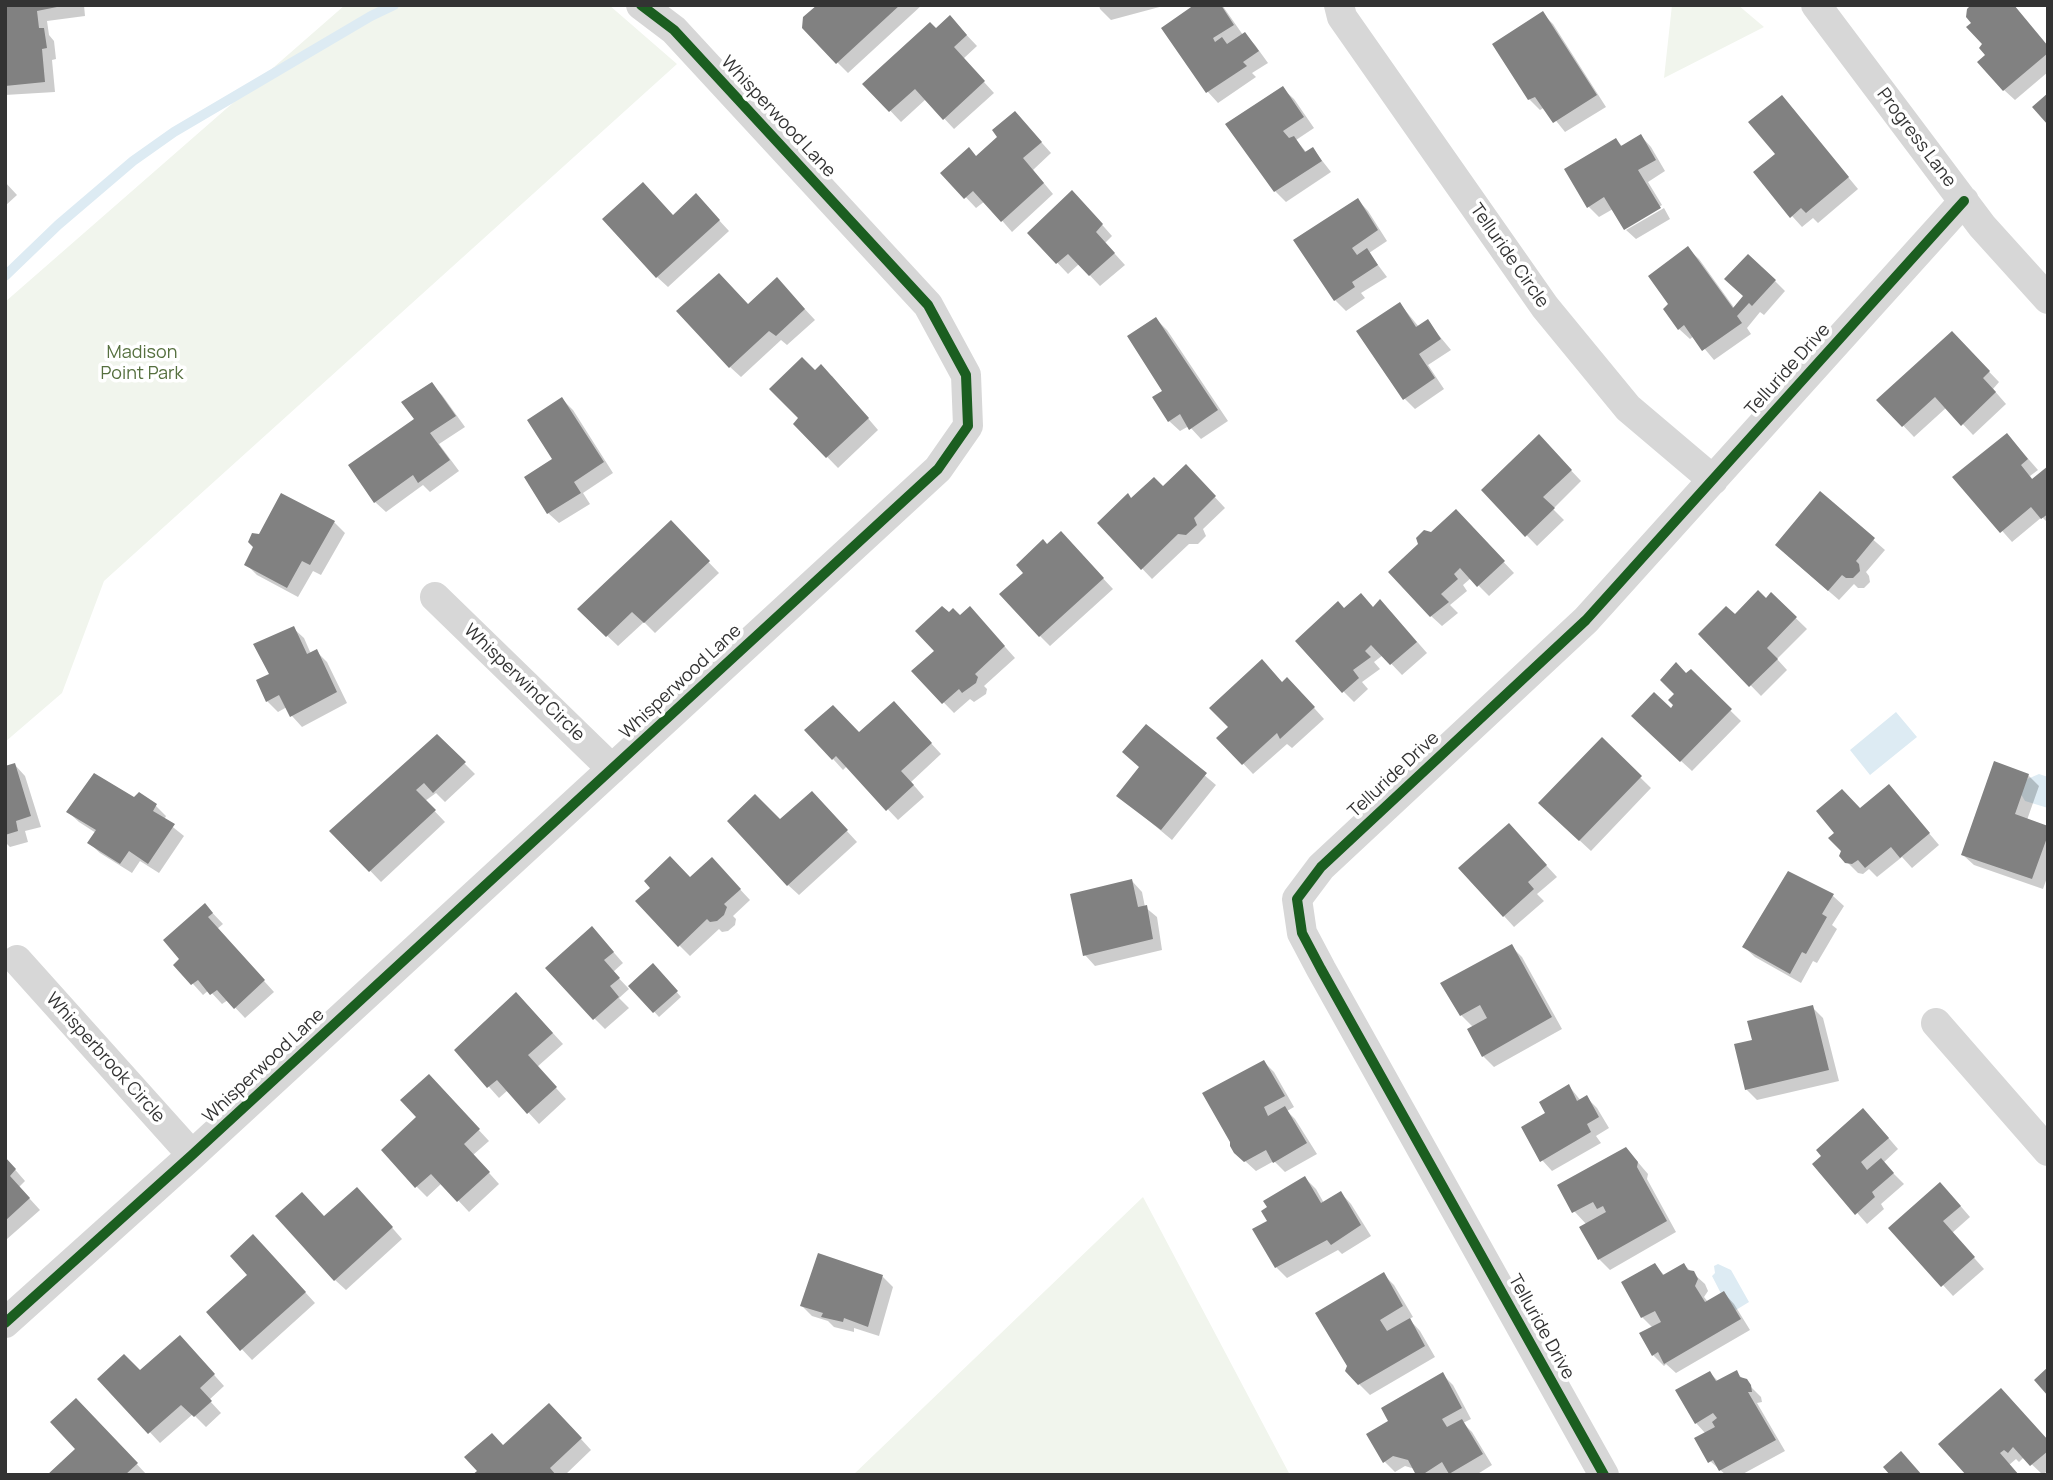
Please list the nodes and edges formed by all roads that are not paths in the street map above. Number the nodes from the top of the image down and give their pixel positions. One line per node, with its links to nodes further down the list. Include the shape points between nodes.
1 (641, 5): 8 (street, Whisperwood Lane, via 674,30 928,305 967,375 968,426 938,469)
2 (1339, 5): 6 (street, Telluride Circle, via 1342,17 1545,307 1628,408)
3 (1815, 5): 4 (street, Progress Lane)
4 (1964, 201): 5 (street, Progress Lane); 6 (street, Telluride Drive)
5 (2048, 299)
6 (1713, 480): 14 (street, Telluride Drive, via 1586,620 1321,867 1297,899 1302,933 1321,969)
7 (435, 597): 8 (street, Whisperwind Circle)
8 (612, 769): 12 (street, Whisperwood Lane)
9 (17, 960): 12 (street, Whisperbrook Circle)
10 (1936, 1023): 11 (street)
11 (2048, 1151)
12 (192, 1155): 13 (street, Whisperwood Lane)
13 (5, 1323)
14 (1604, 1475)

